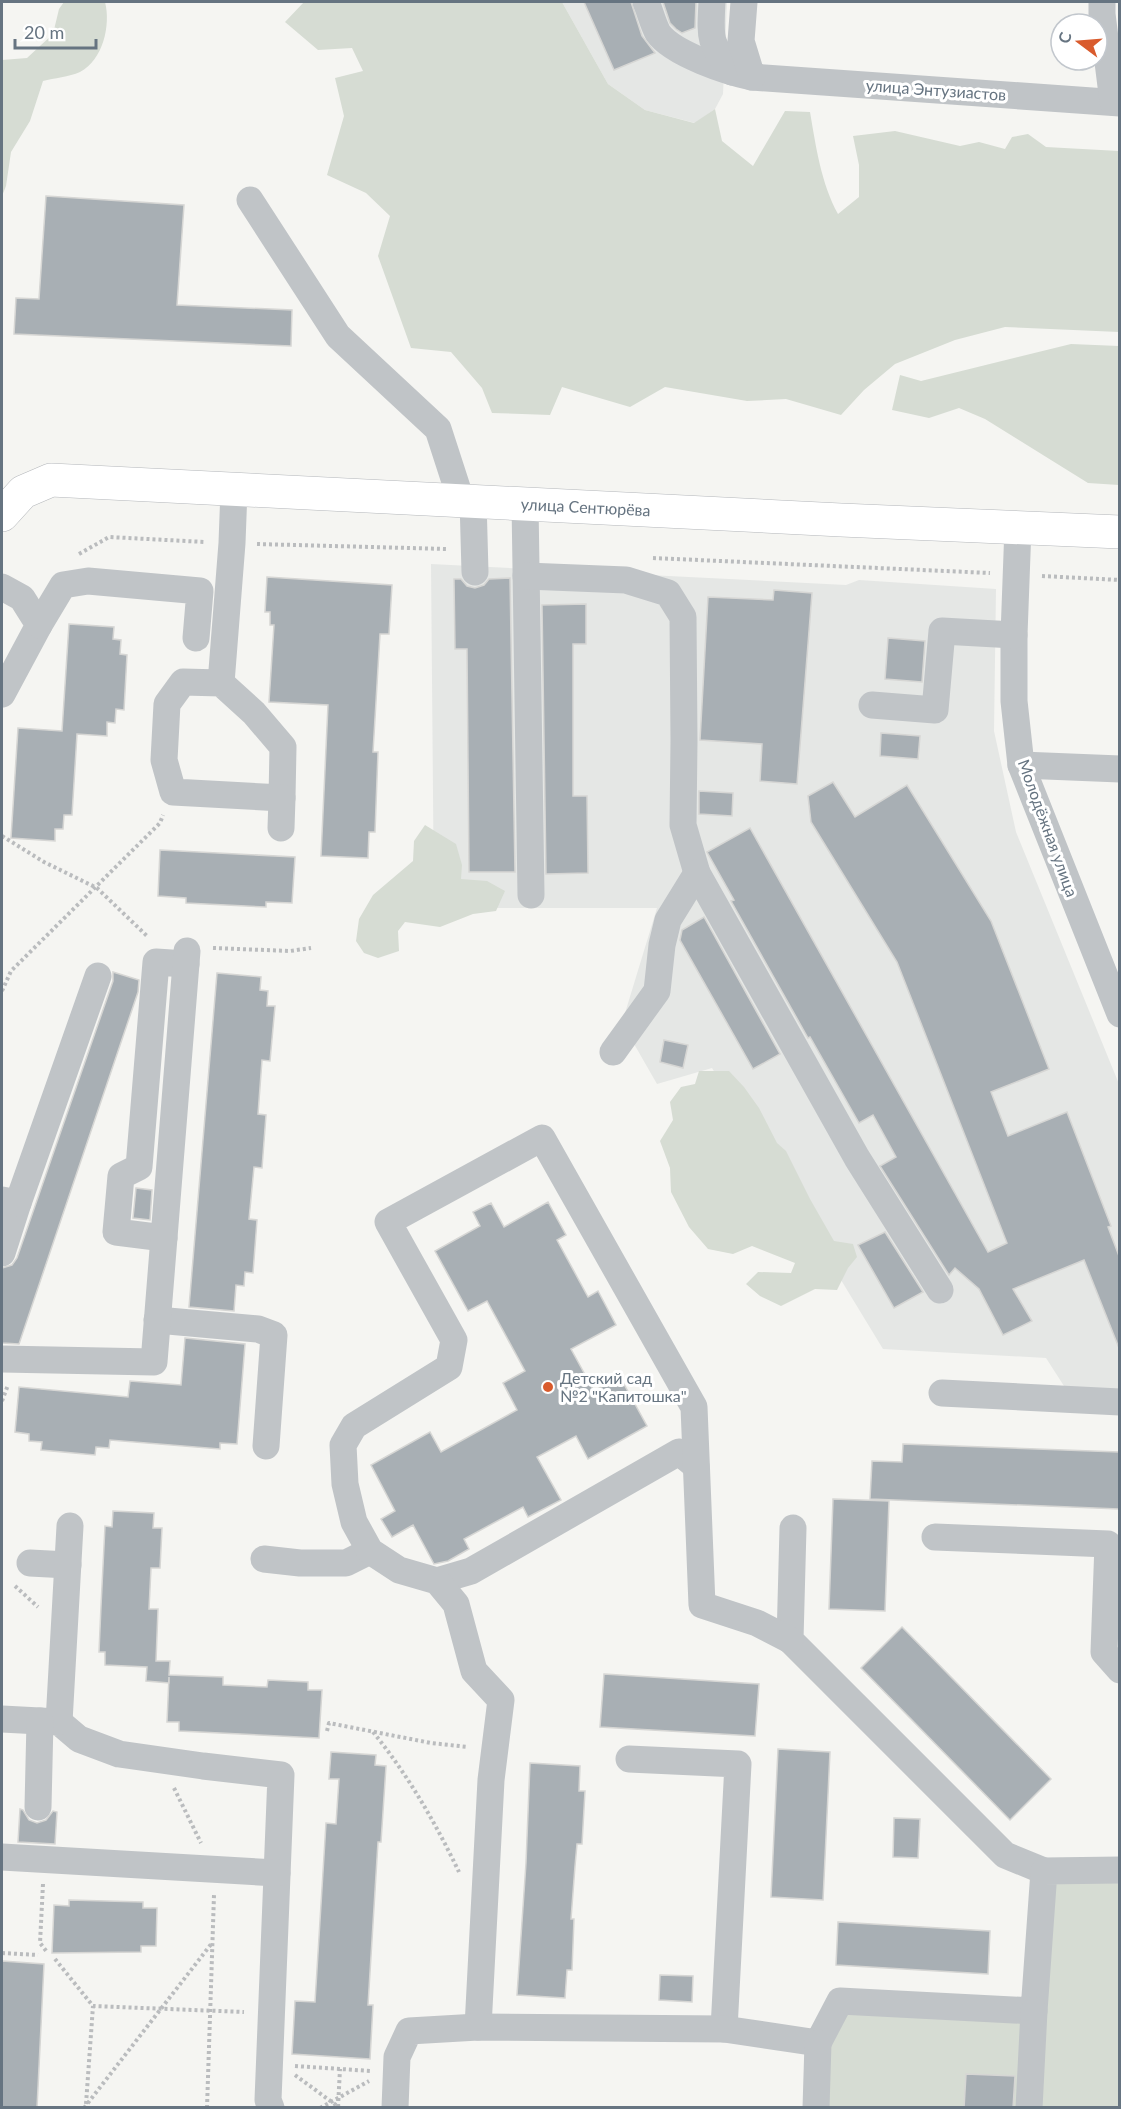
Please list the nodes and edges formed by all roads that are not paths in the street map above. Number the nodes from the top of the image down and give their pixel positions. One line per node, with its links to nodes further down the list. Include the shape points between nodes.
1 (646, 2): 5 (street, улица Энтузиастов, via 659,34 682,52)
2 (712, 2): 5 (street, via 710,32 714,47)
3 (744, 2): 5 (street)
4 (1102, 2): 6 (street)
5 (742, 74): 6 (street, улица Энтузиастов)
6 (1116, 102)
7 (250, 201): 9 (street, via 338,336 438,429)
8 (234, 490): 9 (main road, улица Сентюрёва); 11 (main road, улица Сентюрёва, via 51,480 23,492); 20 (street)
9 (467, 500): 10 (main road, улица Сентюрёва); 14 (street)
10 (525, 503): 12 (main road, улица Сентюрёва); 15 (street)
11 (2, 515)
12 (1018, 527): 13 (main road, улица Сентюрёва); 18 (street, Молодёжная улица)
13 (1119, 532)
14 (475, 572)
15 (526, 576): 27 (street, via 626,580 668,593 683,617 683,825); 28 (street)
16 (2, 587): 17 (street, via 22,598)
17 (39, 625): 19 (street, via 63,585 88,581 200,591); 21 (street)
18 (1014, 635): 22 (street, via 942,631 935,710); 23 (street, Молодёжная улица, via 1014,701)
19 (196, 638)
20 (221, 683): 25 (street, via 283,747); 25 (street, via 183,681 167,704 164,760 172,792)
21 (2, 694)
22 (872, 705)
23 (1021, 765): 24 (street); 30 (street, Молодёжная улица)
24 (1119, 769)
25 (282, 798): 26 (street)
26 (281, 828)
27 (697, 873): 31 (street, via 668,920 657,991); 35 (street, via 857,1158)
28 (531, 895)
29 (98, 976): 32 (street)
30 (1119, 1012)
31 (613, 1052)
32 (10, 1202): 34 (street)
33 (164, 1238): 33 (street, via 187,958 156,962 139,1167 121,1176 116,1232); 36 (street)
34 (2, 1253)
35 (940, 1290)
36 (157, 1320): 37 (street, via 154,1362); 40 (street, via 258,1329 274,1335)
37 (2, 1359)
38 (942, 1393): 39 (street)
39 (1119, 1402)
40 (266, 1446)
41 (696, 1466): 45 (street, via 694,1407 542,1138 388,1222 454,1340 449,1367 354,1426 343,1445 345,1484 354,1522); 49 (street, via 679,1452 471,1570); 50 (street, via 702,1605 756,1623)
42 (70, 1526): 47 (street)
43 (794, 1528): 50 (street)
44 (935, 1537): 51 (street, via 1107,1544 1104,1652)
45 (370, 1551): 46 (street, via 346,1563); 49 (street, via 399,1570)
46 (264, 1559)
47 (68, 1565): 48 (street); 53 (street, via 65,1622)
48 (19, 1570)
49 (437, 1581): 61 (street, via 456,1604 474,1671 501,1700 491,1780)
50 (790, 1640): 58 (street, via 1005,1855)
51 (1119, 1670)
52 (2, 1719): 53 (street)
53 (49, 1722): 55 (street); 59 (street, via 119,1754 281,1774)
54 (629, 1758): 62 (street, via 738,1764)
55 (38, 1807)
56 (2, 1857): 59 (street)
57 (1119, 1870): 58 (street)
58 (1044, 1871): 60 (street)
59 (277, 1873): 64 (street, via 271,2013 275,2064 268,2100)
60 (1034, 2011): 63 (street, via 840,2001); 67 (street)
61 (478, 2027): 62 (street); 65 (street, via 409,2031 391,2073)
62 (724, 2029): 63 (street)
63 (819, 2043): 66 (street)
64 (271, 2108)
65 (395, 2108)
66 (816, 2108)
67 (1029, 2108)

